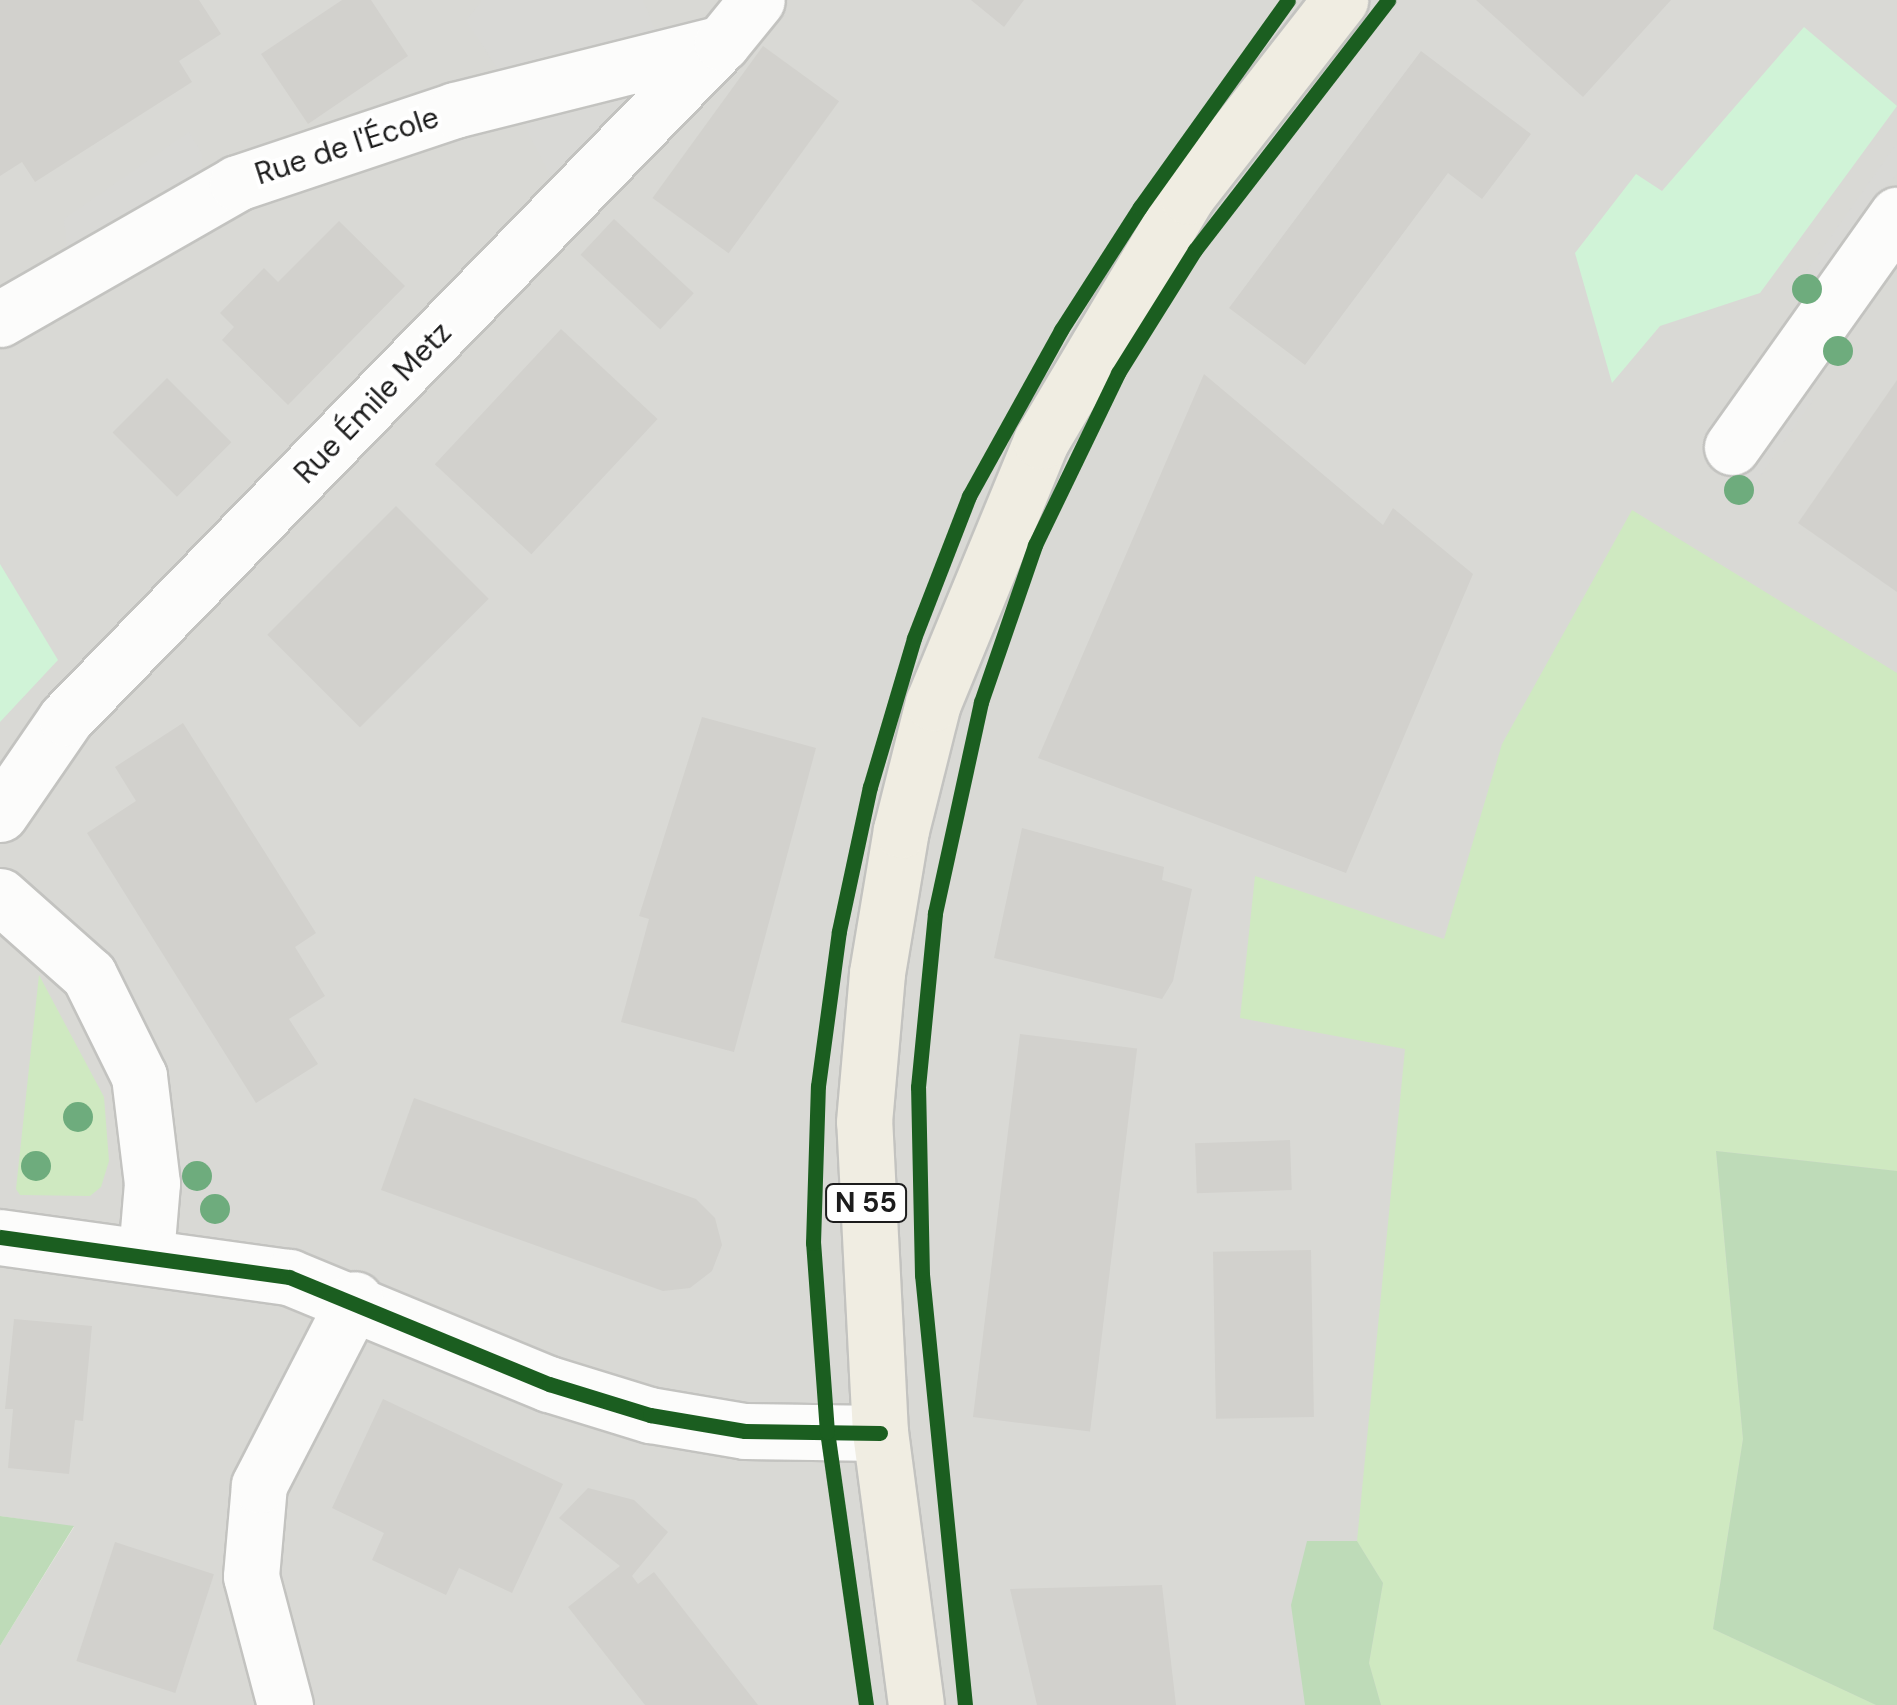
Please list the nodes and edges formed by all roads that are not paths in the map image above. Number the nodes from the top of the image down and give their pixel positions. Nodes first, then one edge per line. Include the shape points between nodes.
1 (757, 0) edge
2 (1340, 0) edge
3 (722, 44) junction
4 (1897, 215) edge
5 (0, 319) edge
6 (1732, 446) dead end
7 (0, 814) edge
8 (0, 896) edge
9 (0, 1238) edge
10 (146, 1254) junction
11 (355, 1299) junction
12 (880, 1433) junction
13 (285, 1705) edge
14 (916, 1705) edge

1 - 3 street, Rue Émile Metz
2 - 12 main road, N 55 via 1187,196 1041,441 933,703 901,830 877,973 864,1122
3 - 5 street, Rue de l'École via 456,110 237,183
3 - 7 street, Rue Émile Metz via 66,718
4 - 6 street
8 - 10 street via 89,975 138,1076 152,1184
9 - 10 street
10 - 11 street via 289,1277
11 - 12 street via 464,1352 650,1415 745,1431
11 - 13 street via 259,1485 252,1576
12 - 14 main road, N 55

